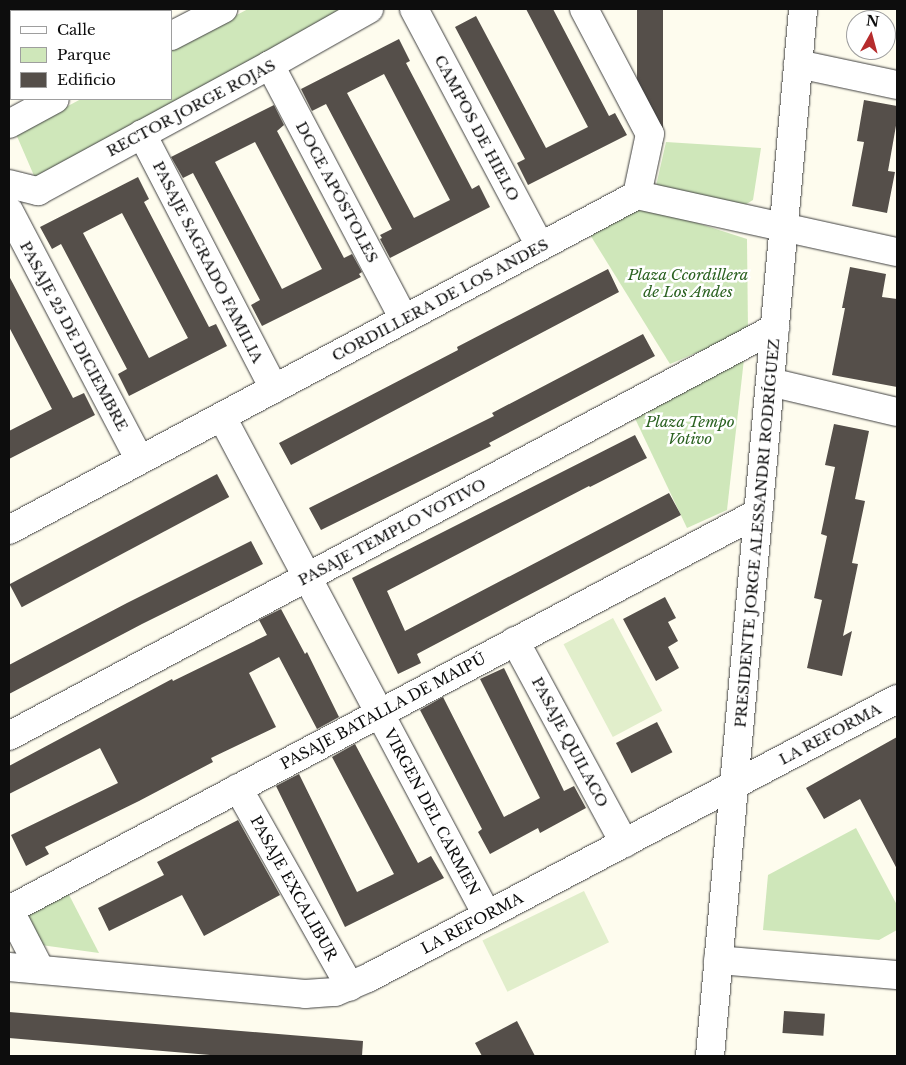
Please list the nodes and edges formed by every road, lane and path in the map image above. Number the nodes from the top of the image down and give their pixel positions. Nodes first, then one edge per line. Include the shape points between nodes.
1 (223, 9) edge
2 (369, 9) edge
3 (414, 9) edge
4 (584, 9) edge
5 (803, 9) edge
6 (172, 35) edge
7 (798, 64) junction
8 (270, 65) junction
9 (897, 85) edge
10 (54, 100) edge
11 (9, 124) edge
12 (142, 134) junction
13 (9, 184) edge
14 (637, 195) junction
15 (9, 211) edge
16 (782, 227) junction
17 (540, 246) junction
18 (897, 252) edge
19 (404, 319) junction
20 (775, 328) junction
21 (770, 382) junction
22 (274, 389) junction
23 (897, 412) edge
24 (222, 416) junction
25 (140, 460) junction
26 (758, 513) junction
27 (9, 530) edge
28 (307, 577) junction
29 (516, 641) junction
30 (897, 699) edge
31 (380, 713) junction
32 (9, 736) edge
33 (734, 785) junction
34 (238, 788) junction
35 (624, 843) junction
36 (9, 909) edge
37 (487, 915) junction
38 (718, 960) junction
39 (9, 967) edge
40 (40, 969) junction
41 (894, 972) edge
42 (350, 987) junction
43 (710, 1056) edge

1 - 6 street
2 - 8 street, RECTOR JORGE ROJAS
3 - 17 street, CAMPOS DE HIELO
4 - 14 street via 650,134
5 - 7 street, PRESIDENTE JORGE ALESSANDRI RODRÍGUEZ
7 - 9 street
7 - 16 street, PRESIDENTE JORGE ALESSANDRI RODRÍGUEZ
8 - 12 street, RECTOR JORGE ROJAS
8 - 19 street, DOCE APÓSTOLES
10 - 11 street
12 - 13 street, RECTOR JORGE ROJAS via 38,192
12 - 22 street, PASAJE SAGRADO FAMILIA
14 - 16 street
14 - 17 street, CORDILLERA DE LOS ANDES
15 - 25 street, PASAJE 25 DE DICIEMBRE
16 - 18 street
16 - 20 street, PRESIDENTE JORGE ALESSANDRI RODRÍGUEZ
17 - 19 street, CORDILLERA DE LOS ANDES
19 - 22 street, CORDILLERA DE LOS ANDES
20 - 21 street, PRESIDENTE JORGE ALESSANDRI RODRÍGUEZ
20 - 28 street, PASAJE TEMPLO VOTIVO
21 - 23 street
21 - 26 street, PRESIDENTE JORGE ALESSANDRI RODRÍGUEZ
22 - 24 street, CORDILLERA DE LOS ANDES
24 - 25 street, CORDILLERA DE LOS ANDES
24 - 28 street, VIRGEN DEL CARMEN
25 - 27 street, CORDILLERA DE LOS ANDES
26 - 29 street, PASAJE BATALLA DE MAIPÚ
26 - 33 street, PRESIDENTE JORGE ALESSANDRI RODRÍGUEZ
28 - 31 street, VIRGEN DEL CARMEN
28 - 32 street, PASAJE TEMPLO VOTIVO
29 - 31 street, PASAJE BATALLA DE MAIPÚ
29 - 35 street, PASAJE QUILACO
30 - 33 street, LA REFORMA
31 - 34 street, PASAJE BATALLA DE MAIPÚ
31 - 37 street, VIRGEN DEL CARMEN
33 - 35 street, LA REFORMA
33 - 38 street, PRESIDENTE JORGE ALESSANDRI RODRÍGUEZ
34 - 36 street, PASAJE BATALLA DE MAIPÚ
34 - 42 street, PASAJE EXCALIBUR
35 - 37 street, LA REFORMA
36 - 40 street
37 - 42 street, LA REFORMA
38 - 41 street
38 - 43 street, PRESIDENTE JORGE ALESSANDRI RODRÍGUEZ
39 - 40 street, LA REFORMA
40 - 42 street, LA REFORMA via 305,994 335,992

